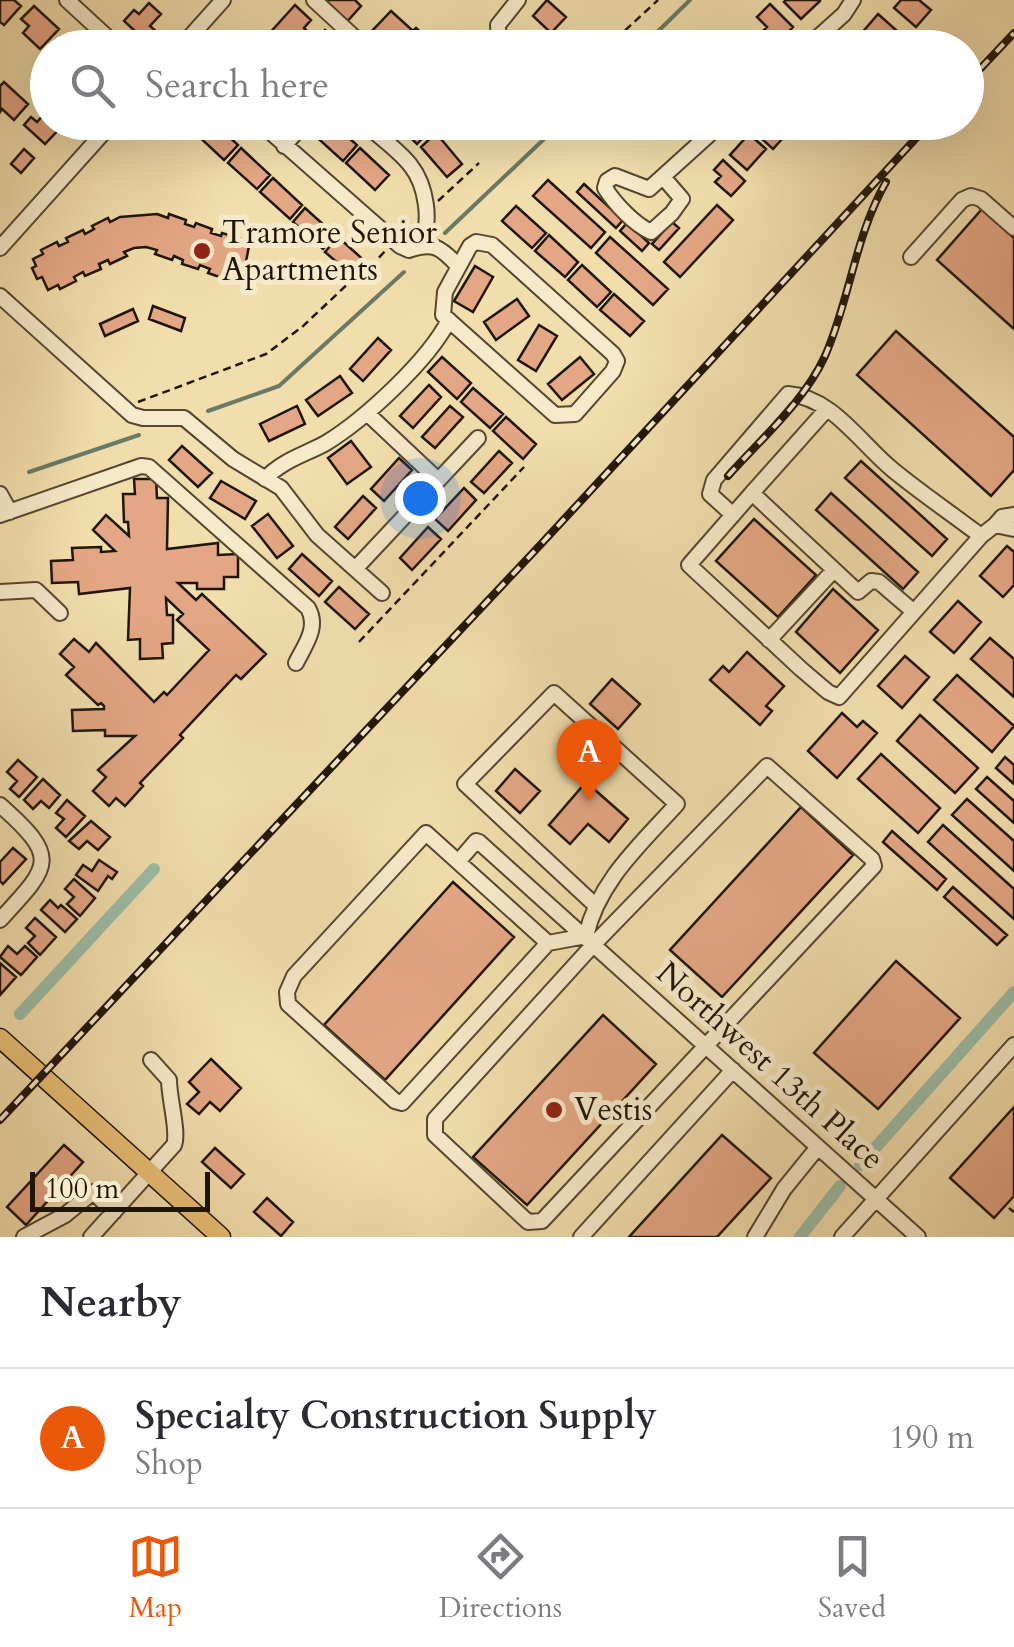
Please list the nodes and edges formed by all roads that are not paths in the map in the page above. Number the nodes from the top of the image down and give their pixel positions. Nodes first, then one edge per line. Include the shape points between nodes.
1 (68, 0) edge
2 (224, 0) edge
3 (314, 0) edge
4 (518, 0) edge
5 (853, 0) edge
6 (100, 30) edge
7 (196, 30) edge
8 (346, 30) edge
9 (496, 30) edge
10 (826, 30) edge
11 (97, 140) edge
12 (278, 140) edge
13 (289, 140) edge
14 (382, 140) edge
15 (703, 140) edge
16 (284, 146) junction
17 (663, 177) junction
18 (1014, 228) edge
19 (421, 243) junction
20 (0, 248) edge
21 (911, 257) dead end
22 (458, 266) junction
23 (0, 296) edge
24 (449, 320) junction
25 (827, 408) junction
26 (368, 414) junction
27 (478, 438) dead end
28 (265, 478) junction
29 (438, 480) junction
30 (752, 493) junction
31 (0, 494) edge
32 (5, 514) edge
33 (732, 515) junction
34 (1014, 515) edge
35 (994, 525) junction
36 (1014, 530) edge
37 (981, 536) junction
38 (355, 569) junction
39 (834, 570) junction
40 (0, 592) edge
41 (382, 593) dead end
42 (914, 612) junction
43 (60, 613) dead end
44 (769, 640) junction
45 (296, 662) dead end
46 (0, 805) edge
47 (458, 862) junction
48 (595, 905) junction
49 (0, 920) edge
50 (590, 940) junction
51 (548, 943) junction
52 (0, 1038) edge
53 (1014, 1045) edge
54 (707, 1046) junction
55 (150, 1060) dead end
56 (733, 1070) junction
57 (818, 1147) junction
58 (150, 1173) junction
59 (876, 1199) junction
60 (114, 1212) junction
61 (24, 1237) edge
62 (91, 1237) edge
63 (222, 1237) edge
64 (581, 1237) edge
65 (756, 1237) edge
66 (842, 1237) edge
67 (918, 1237) edge

1 - 6 street
2 - 7 street
3 - 8 street
4 - 9 street
5 - 10 street
11 - 20 street
12 - 16 street
13 - 16 street
14 - 19 street via 412,166 424,197
15 - 17 street
16 - 19 street via 396,243 408,250
17 - 17 street via 648,190 615,176 605,188 650,232 682,199
18 - 21 street via 970,196
19 - 22 street
22 - 24 street via 443,300 442,315
22 - 24 street via 470,246 492,245 617,361 583,408 560,417
23 - 28 street via 122,408 142,418 184,418
24 - 26 street
25 - 30 street
25 - 33 street via 788,394 714,480 710,494
25 - 37 street via 894,472
26 - 28 street via 278,464
26 - 29 street
27 - 29 street
28 - 38 street
29 - 38 street
30 - 33 street
30 - 39 street
31 - 32 street
32 - 45 street via 149,467 308,608 313,629
33 - 44 street via 689,565
34 - 35 street
35 - 36 street
35 - 37 street
37 - 42 street
38 - 41 street
39 - 42 street via 858,592 878,582
39 - 44 street
40 - 43 street via 36,590
42 - 44 street via 839,696
46 - 49 street via 40,844 43,858 33,884
47 - 50 street, Northwest 13th Place via 480,842
47 - 51 street
47 - 51 street via 426,833 294,976 288,1004 402,1103
48 - 48 street via 677,804 554,693 465,784
48 - 50 street
50 - 51 street
50 - 54 street, Northwest 13th Place
50 - 54 street via 434,1125 435,1135 523,1219 542,1222
50 - 54 street via 767,766 872,859 872,870
52 - 58 main road
53 - 59 street
54 - 56 street, Northwest 13th Place
55 - 58 street via 169,1080 178,1136
56 - 57 street, Northwest 13th Place
56 - 64 street
57 - 59 street, Northwest 13th Place
57 - 65 street
58 - 60 street
58 - 63 main road
59 - 66 street
59 - 67 street, Northwest 13th Place
60 - 61 street via 93,1192
60 - 62 street

